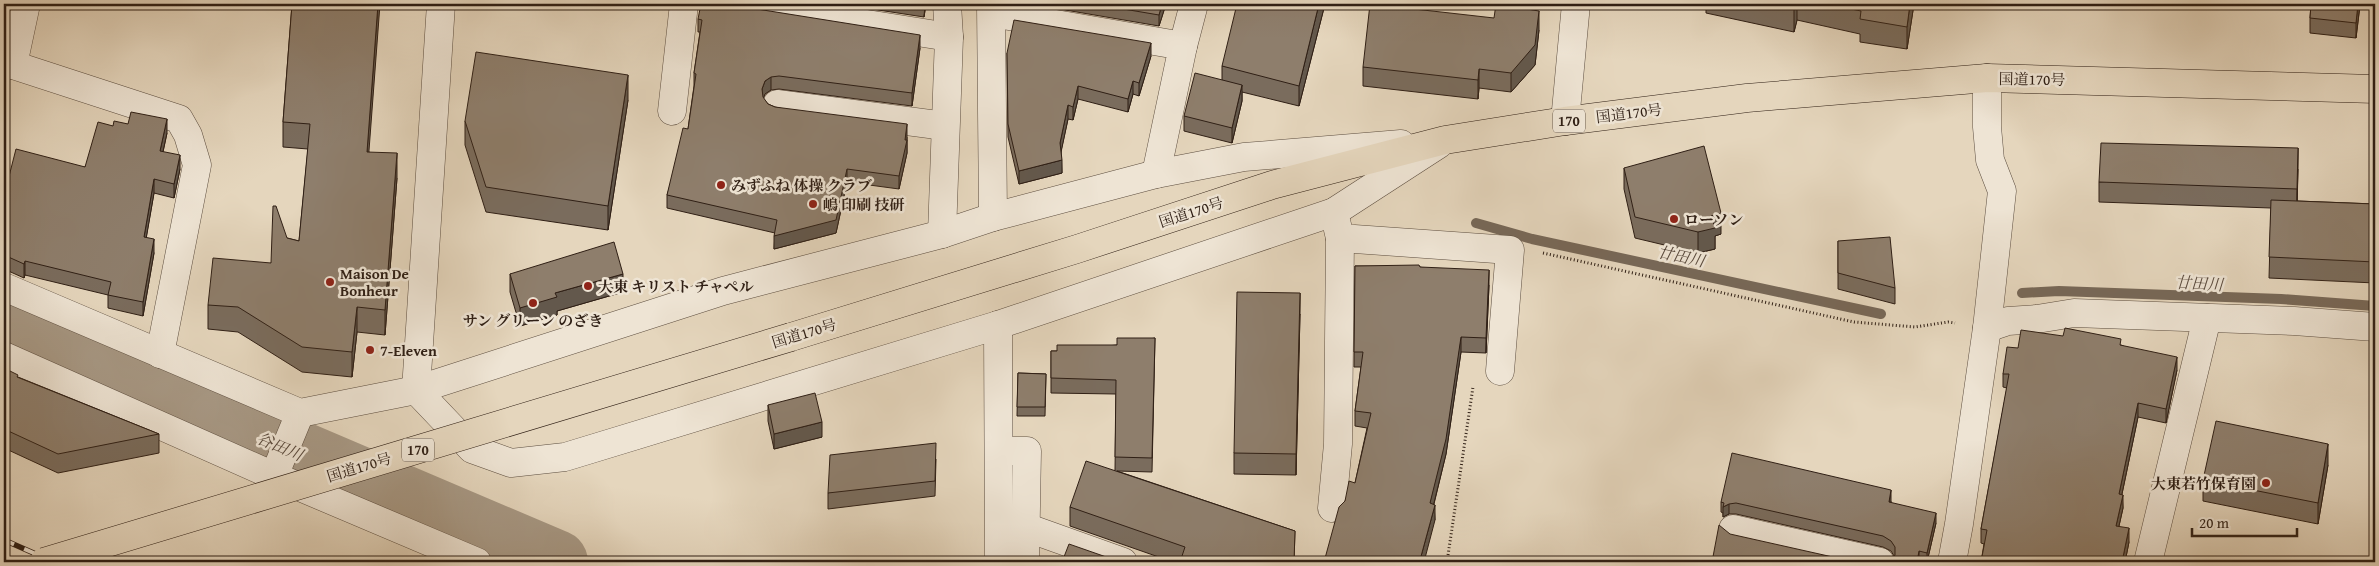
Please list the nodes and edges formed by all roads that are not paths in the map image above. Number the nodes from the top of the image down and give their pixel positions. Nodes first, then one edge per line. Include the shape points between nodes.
1 (26, 4) edge
2 (440, 4) edge
3 (684, 4) edge
4 (740, 4) edge
5 (947, 4) edge
6 (1194, 4) edge
7 (1576, 4) edge
8 (991, 8) edge
9 (949, 37) junction
10 (1183, 46) junction
11 (8, 64) edge
12 (1987, 78) junction
13 (2375, 90) edge
14 (777, 104) dead end
15 (672, 111) dead end
16 (1565, 121) junction
17 (945, 126) junction
18 (1445, 140) junction
19 (1156, 174) junction
20 (993, 217) junction
21 (1337, 225) junction
22 (942, 234) junction
23 (4, 286) edge
24 (2207, 318) junction
25 (998, 325) junction
26 (2375, 326) edge
27 (1986, 328) junction
28 (160, 354) junction
29 (4, 356) edge
30 (1500, 371) road end
31 (416, 390) junction
32 (300, 413) junction
33 (1000, 451) junction
34 (274, 476) junction
35 (1332, 508) dead end
36 (1025, 527) junction
37 (1733, 529) dead end
38 (44, 562) edge
39 (477, 562) edge
40 (999, 562) edge
41 (1025, 562) edge
42 (1123, 562) edge
43 (1880, 562) edge
44 (1952, 562) edge
45 (2148, 562) edge

1 - 11 street
2 - 31 street
3 - 15 street
4 - 9 street
5 - 9 street
6 - 10 street
7 - 16 street
8 - 10 street
8 - 20 street
9 - 17 street
10 - 19 street
11 - 28 street via 179,119 188,135 197,165
12 - 13 highway, 国道170号 / 170
12 - 16 highway, 国道170号 / 170 via 1747,98
12 - 27 street via 1990,160 2002,191
14 - 17 street
16 - 18 highway, 国道170号 / 170
17 - 22 street
18 - 19 street via 1244,157
18 - 21 street
18 - 38 highway, 国道170号 / 170, bridge via 1272,185 1077,250
19 - 20 street
20 - 22 street
21 - 25 street
21 - 30 street via 1510,250
21 - 35 street via 1338,444
22 - 31 street via 723,292
23 - 28 street
24 - 26 street
24 - 27 street via 2074,313 2008,321
24 - 45 street
25 - 31 street via 565,457 511,463 472,449
25 - 33 street
27 - 44 street
28 - 32 street
29 - 34 street
31 - 32 street
32 - 34 street
33 - 36 street via 1027,451
33 - 40 street
34 - 39 street
36 - 41 street
36 - 42 street
37 - 43 street

